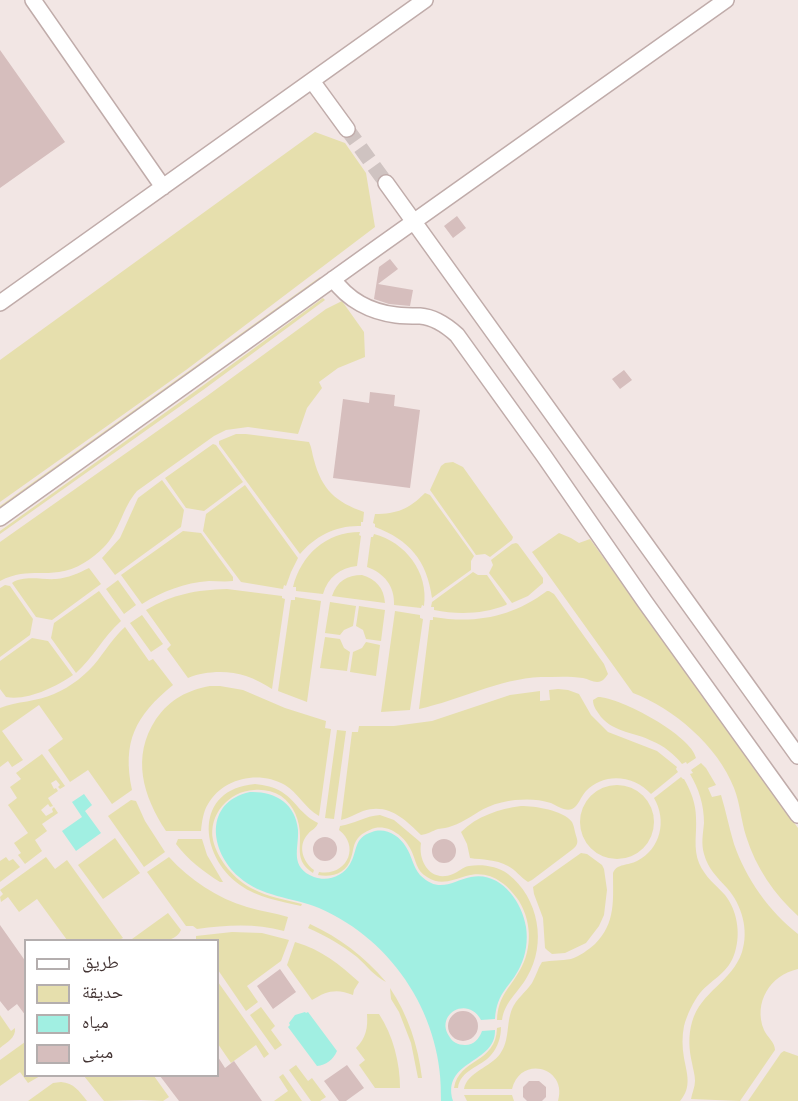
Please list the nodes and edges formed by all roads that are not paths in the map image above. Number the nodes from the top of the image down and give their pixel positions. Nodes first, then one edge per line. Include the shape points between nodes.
1 (33, 0) edge
2 (425, 0) edge
3 (726, 0) edge
4 (312, 81) junction
5 (347, 129) tunnel mouth
6 (386, 183) tunnel mouth
7 (163, 187) junction
8 (414, 222) junction
9 (333, 279) junction
10 (0, 303) edge
11 (0, 518) edge
12 (798, 756) edge
13 (798, 815) edge

1 - 7 street
2 - 4 street
3 - 8 street
4 - 5 street
4 - 7 street
6 - 8 street
7 - 10 street
8 - 9 street
8 - 12 street
9 - 11 street
9 - 13 street via 364,306 428,318 457,335

